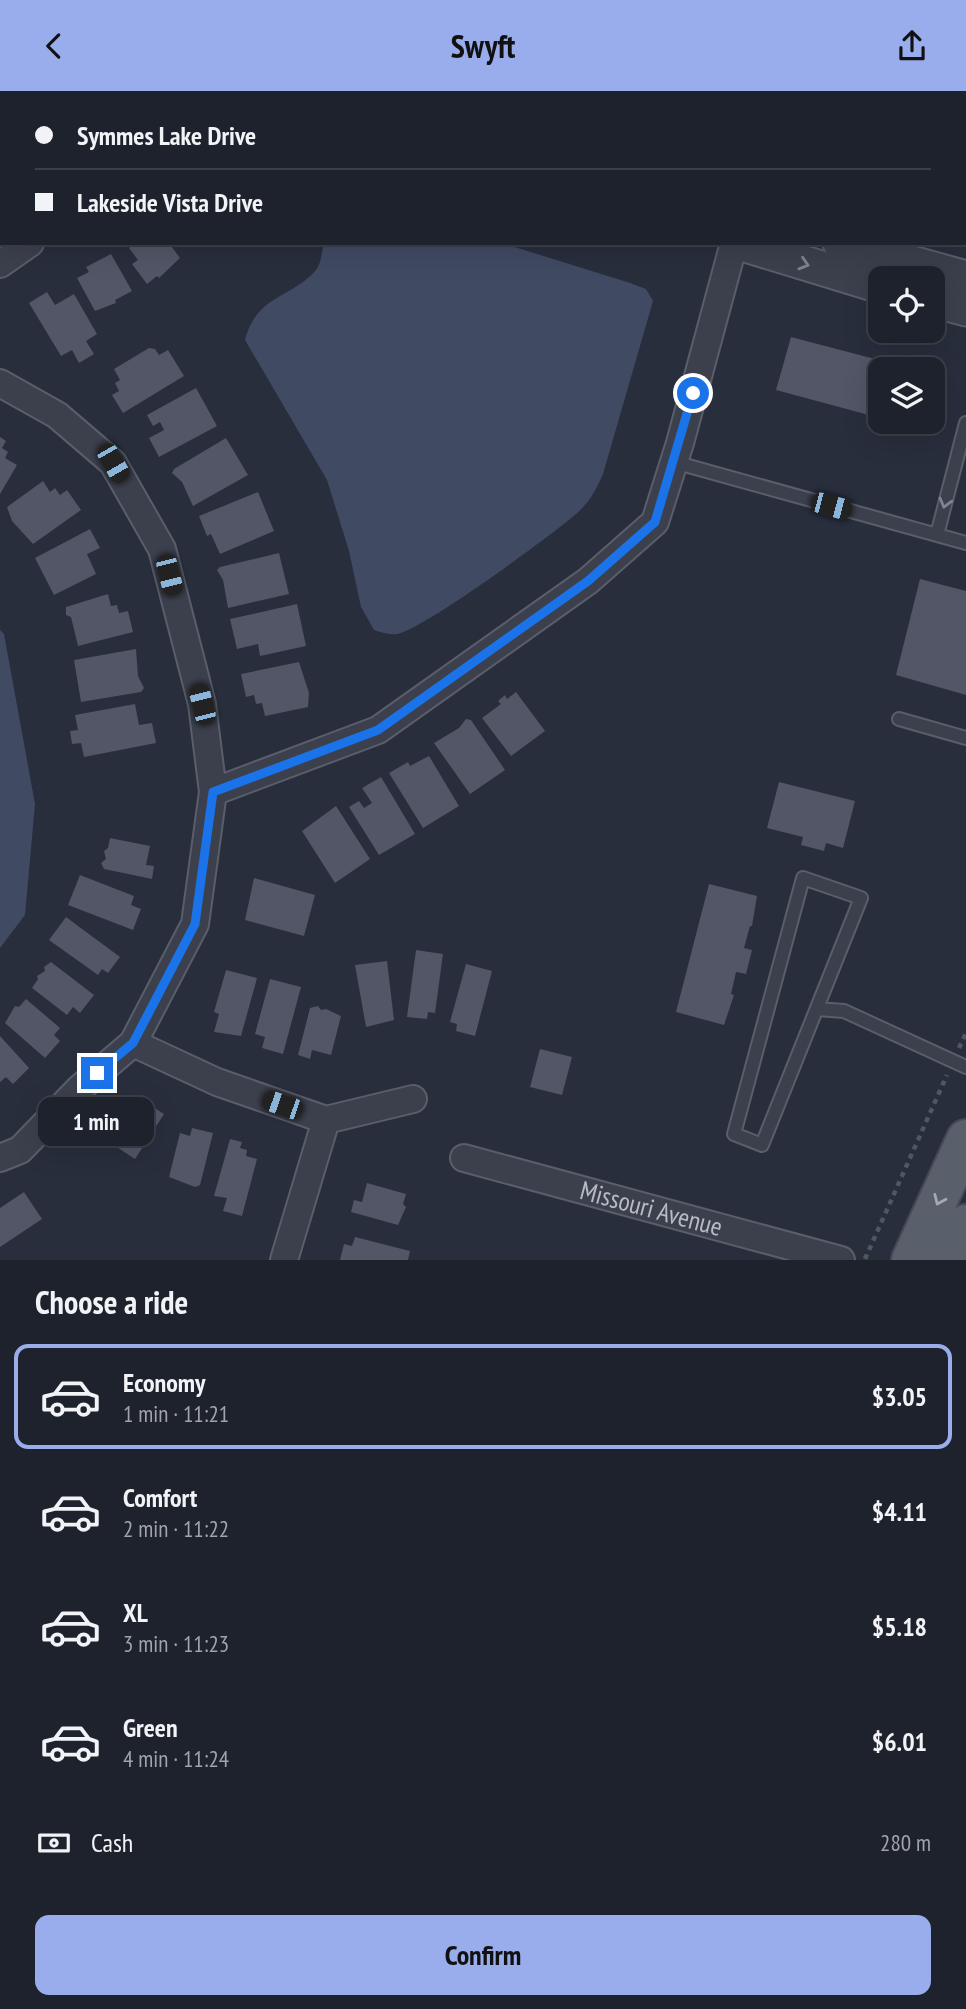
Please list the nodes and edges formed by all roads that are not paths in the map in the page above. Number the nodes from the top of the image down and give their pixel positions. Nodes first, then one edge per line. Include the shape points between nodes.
1 (27, 245) edge
2 (733, 245) edge
3 (746, 245) edge
4 (844, 245) edge
5 (0, 264) edge
6 (868, 282) edge
7 (958, 303) edge
8 (0, 383) edge
9 (966, 423) edge
10 (674, 462) junction
11 (937, 534) junction
12 (966, 543) edge
13 (899, 719) dead end
14 (966, 738) edge
15 (213, 792) junction
16 (817, 1009) junction
17 (133, 1043) junction
18 (966, 1067) edge
19 (413, 1099) dead end
20 (326, 1120) junction
21 (966, 1139) edge
22 (0, 1158) edge
23 (464, 1158) dead end
24 (966, 1224) edge
25 (284, 1260) edge
26 (841, 1260) edge
27 (911, 1260) edge
28 (950, 1260) edge

1 - 5 street
2 - 10 street
3 -> 6 street
4 - 7 street
8 - 15 street via 57,415 113,463 162,549 202,704
9 -> 11 lane
10 - 11 lane
10 - 15 street via 655,522 588,581 378,730
11 - 12 lane
13 - 14 lane
15 - 17 street via 195,924
16 - 16 lane via 762,1145 734,1134 803,878 862,898
16 - 18 lane via 844,1011
17 - 20 street via 217,1082
17 - 22 street via 79,1089 20,1150
19 - 20 street
20 - 25 street
21 -> 27 main road
23 - 26 street, Missouri Avenue
24 - 28 main road

